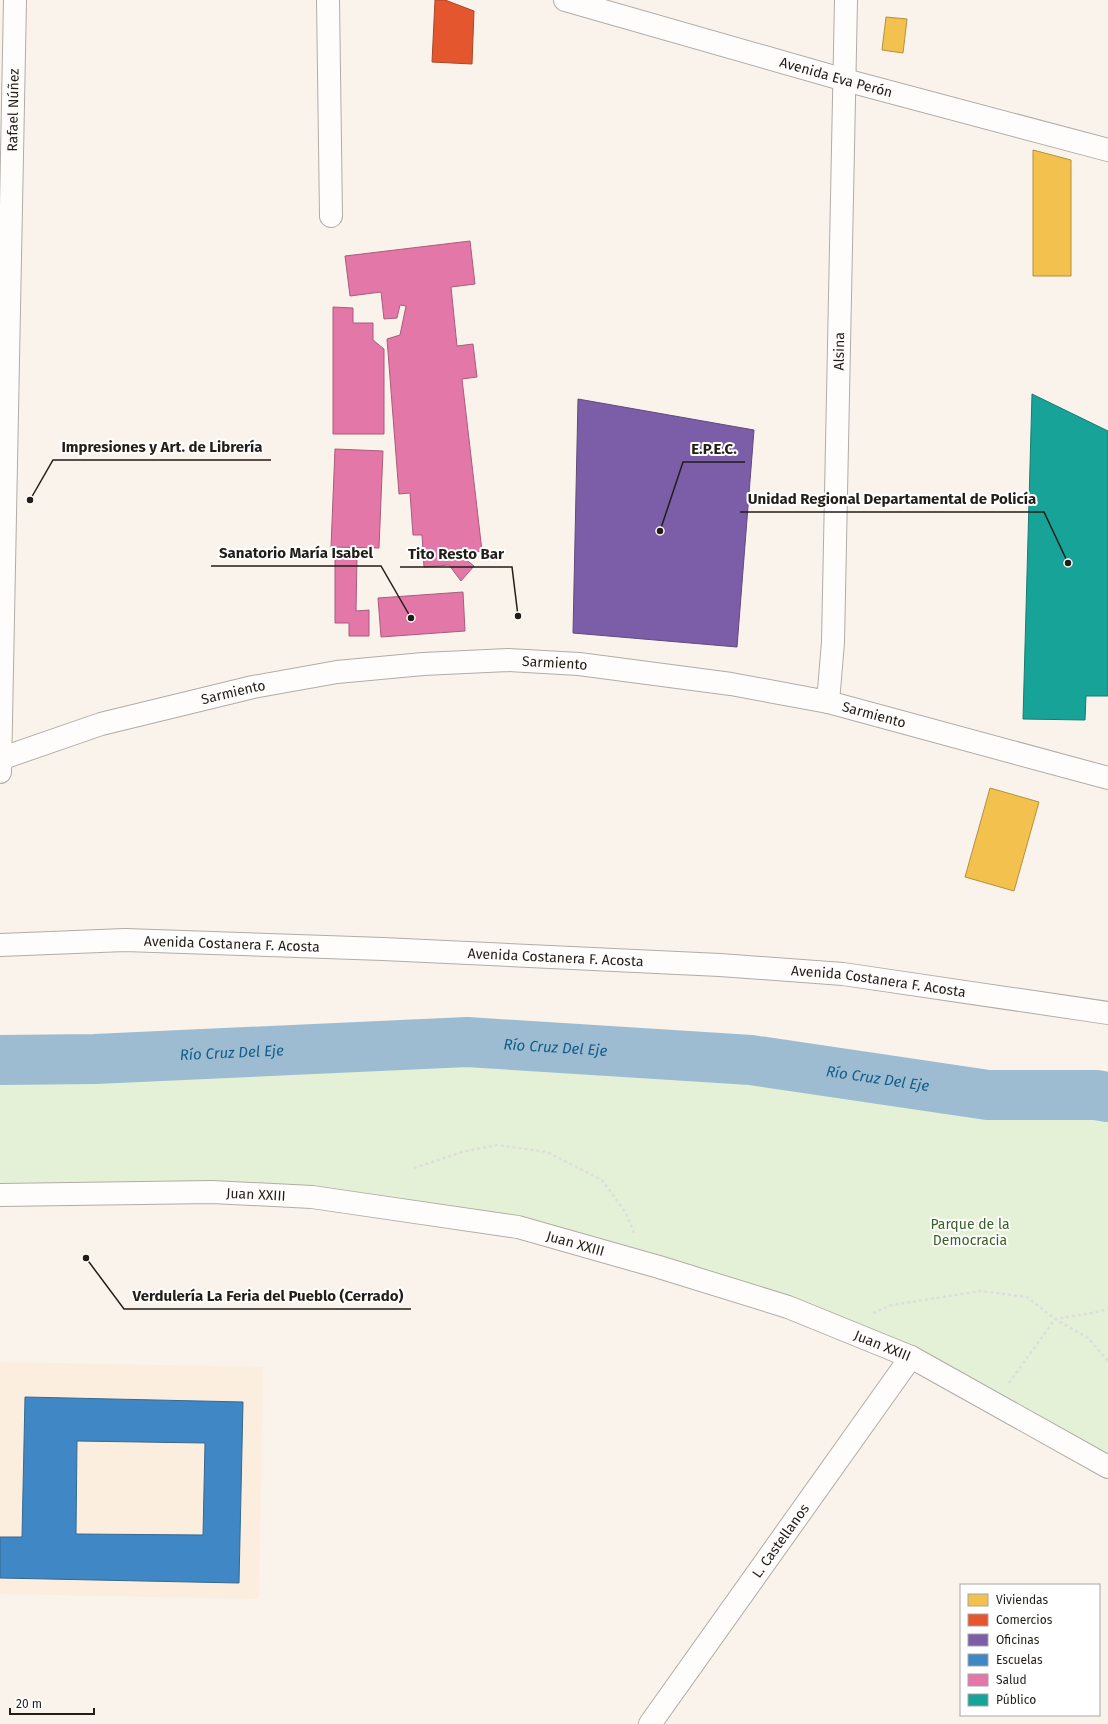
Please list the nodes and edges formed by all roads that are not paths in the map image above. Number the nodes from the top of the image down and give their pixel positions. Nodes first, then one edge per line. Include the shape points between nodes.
1 (15, 0) edge
2 (328, 0) edge
3 (565, 0) edge
4 (846, 0) edge
5 (845, 80) junction
6 (1108, 150) edge
7 (331, 216) dead end
8 (828, 702) junction
9 (0, 759) edge
10 (0, 772) edge
11 (1108, 778) edge
12 (0, 945) edge
13 (1108, 1013) edge
14 (0, 1195) edge
15 (911, 1356) junction
16 (1108, 1467) edge
17 (659, 1721) edge

1 - 9 street, Rafael Núñez
2 - 7 street
3 - 5 street, Avenida Eva Perón
4 - 5 street, Alsina
5 - 6 street, Avenida Eva Perón
5 - 8 street, Alsina via 834,642
8 - 9 street, Sarmiento via 730,684 579,664 508,660 423,664 337,672 253,687 100,724
8 - 11 street, Sarmiento
9 - 10 street, Rafael Núñez
12 - 13 street, Avenida Costanera F. Acosta via 125,940 720,965 844,974
14 - 15 street, Juan XXIII via 212,1192 312,1198 518,1227 788,1307
15 - 16 street, Juan XXIII
15 - 17 street, L. Castellanos

